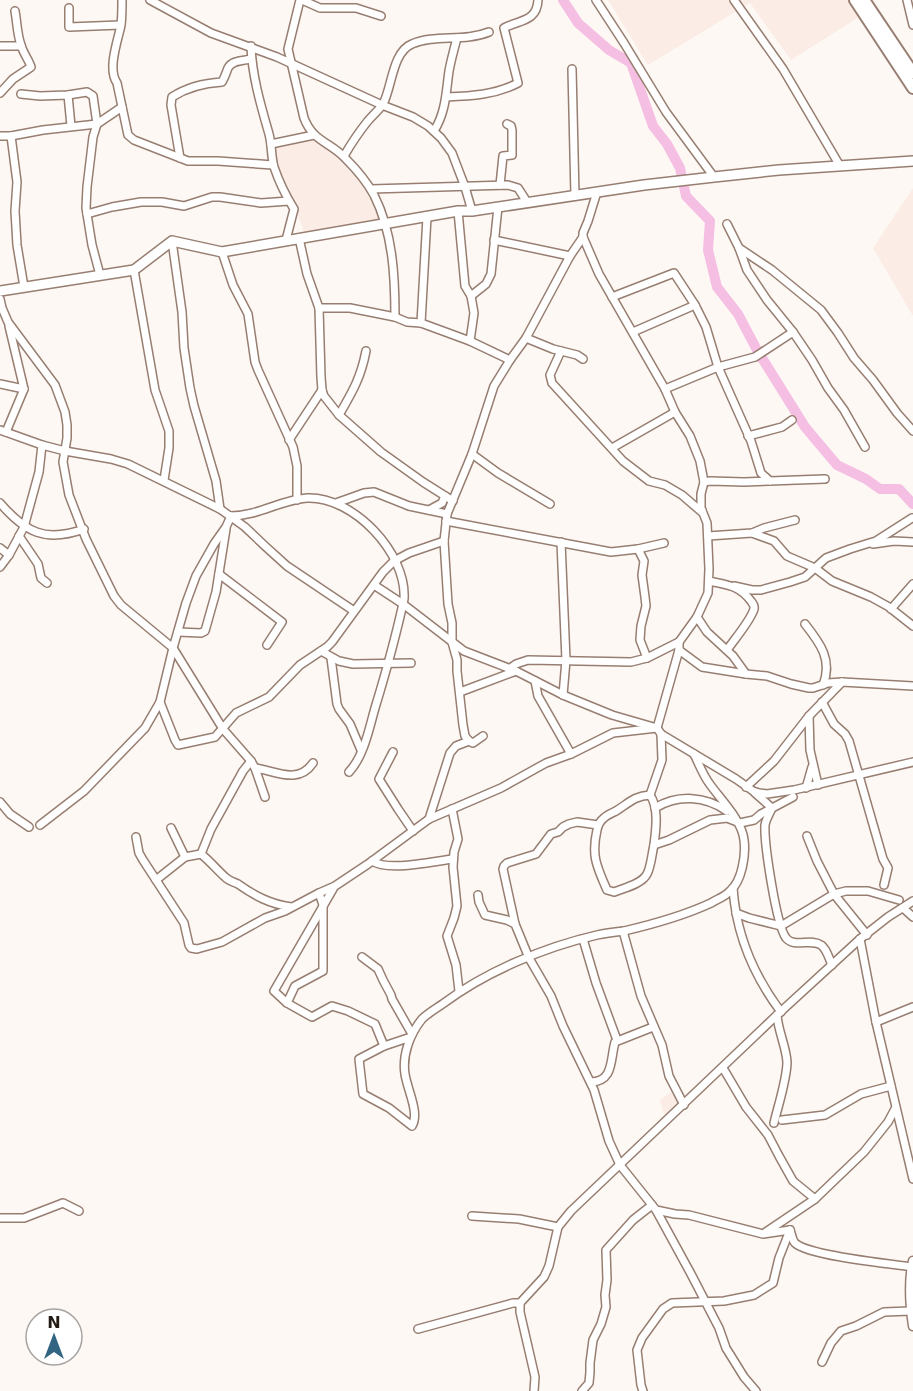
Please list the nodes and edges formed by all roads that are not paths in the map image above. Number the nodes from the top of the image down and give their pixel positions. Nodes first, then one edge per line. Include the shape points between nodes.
1 (122, 0) edge
2 (150, 0) edge
3 (301, 0) edge
4 (538, 0) edge
5 (596, 0) edge
6 (734, 0) edge
7 (855, 0) edge
8 (864, 0) edge
9 (907, 0) edge
10 (69, 8) dead end
11 (15, 11) dead end
12 (381, 16) dead end
13 (913, 25) edge
14 (120, 26) junction
15 (489, 32) dead end
16 (457, 38) junction
17 (0, 46) edge
18 (21, 46) junction
19 (251, 46) junction
20 (251, 59) junction
21 (292, 64) junction
22 (572, 69) dead end
23 (913, 74) edge
24 (913, 88) edge
25 (0, 93) edge
26 (21, 94) dead end
27 (68, 95) junction
28 (446, 97) junction
29 (382, 105) junction
30 (122, 107) junction
31 (98, 124) junction
32 (507, 124) dead end
33 (71, 126) junction
34 (434, 131) junction
35 (314, 135) junction
36 (0, 136) edge
37 (11, 136) junction
38 (271, 144) junction
39 (344, 156) junction
40 (180, 158) junction
41 (912, 162) edge
42 (273, 165) junction
43 (840, 166) junction
44 (714, 177) junction
45 (500, 185) junction
46 (465, 186) junction
47 (371, 189) junction
48 (597, 192) junction
49 (575, 196) junction
50 (289, 201) junction
51 (527, 202) junction
52 (498, 207) junction
53 (458, 211) junction
54 (472, 211) junction
55 (87, 214) junction
56 (427, 217) junction
57 (386, 224) junction
58 (727, 224) dead end
59 (583, 237) junction
60 (299, 238) junction
61 (286, 240) junction
62 (494, 240) junction
63 (172, 241) junction
64 (739, 248) junction
65 (222, 252) junction
66 (570, 256) junction
67 (134, 270) junction
68 (100, 275) junction
69 (24, 287) junction
70 (0, 291) edge
71 (471, 296) junction
72 (612, 297) junction
73 (0, 299) edge
74 (695, 305) junction
75 (319, 308) junction
76 (395, 317) junction
77 (9, 322) junction
78 (421, 323) junction
79 (633, 332) junction
80 (793, 332) junction
81 (526, 338) junction
82 (470, 341) junction
83 (366, 351) dead end
84 (561, 351) junction
85 (583, 359) dead end
86 (510, 360) junction
87 (718, 367) junction
88 (0, 384) edge
89 (24, 388) junction
90 (665, 389) junction
91 (322, 390) junction
92 (675, 412) junction
93 (339, 415) junction
94 (792, 420) dead end
95 (3, 431) edge
96 (913, 431) edge
97 (748, 436) junction
98 (289, 440) junction
99 (42, 445) junction
100 (865, 447) dead end
101 (612, 448) junction
102 (65, 451) junction
103 (472, 454) junction
104 (825, 479) dead end
105 (164, 480) junction
106 (770, 481) junction
107 (704, 482) junction
108 (445, 496) junction
109 (297, 500) junction
110 (453, 501) junction
111 (0, 503) edge
112 (336, 503) junction
113 (550, 504) dead end
114 (220, 509) junction
115 (429, 510) junction
116 (704, 513) junction
117 (254, 514) junction
118 (231, 516) junction
119 (447, 517) junction
120 (912, 518) edge
121 (795, 520) dead end
122 (24, 527) junction
123 (226, 527) junction
124 (245, 527) junction
125 (84, 529) junction
126 (752, 533) junction
127 (19, 536) junction
128 (708, 536) junction
129 (444, 541) junction
130 (561, 542) junction
131 (913, 542) edge
132 (664, 543) dead end
133 (0, 548) edge
134 (638, 549) junction
135 (850, 549) junction
136 (9, 555) junction
137 (394, 561) junction
138 (0, 567) edge
139 (815, 568) junction
140 (219, 574) junction
141 (709, 581) junction
142 (47, 583) dead end
143 (913, 584) edge
144 (374, 585) junction
145 (734, 586) junction
146 (403, 604) junction
147 (891, 609) junction
148 (354, 611) junction
149 (697, 617) junction
150 (805, 624) dead end
151 (913, 626) edge
152 (178, 632) junction
153 (452, 642) junction
154 (267, 645) dead end
155 (679, 646) junction
156 (173, 648) junction
157 (727, 650) junction
158 (321, 651) junction
159 (331, 658) junction
160 (647, 658) junction
161 (566, 660) junction
162 (389, 663) junction
163 (411, 663) dead end
164 (513, 670) junction
165 (746, 674) junction
166 (535, 681) junction
167 (842, 682) junction
168 (823, 685) junction
169 (913, 686) edge
170 (460, 692) junction
171 (563, 695) junction
172 (160, 702) junction
173 (822, 702) junction
174 (809, 716) junction
175 (223, 729) junction
176 (659, 731) junction
177 (483, 736) dead end
178 (469, 741) junction
179 (361, 750) junction
180 (393, 752) dead end
181 (571, 754) junction
182 (694, 754) junction
183 (251, 761) junction
184 (913, 762) edge
185 (313, 763) dead end
186 (813, 764) junction
187 (255, 768) junction
188 (349, 772) dead end
189 (858, 775) junction
190 (818, 784) junction
191 (746, 787) junction
192 (806, 788) junction
193 (753, 791) junction
194 (650, 795) junction
195 (266, 797) dead end
196 (793, 797) dead end
197 (0, 802) edge
198 (656, 808) junction
199 (772, 808) junction
200 (452, 809) junction
201 (731, 814) junction
202 (429, 819) junction
203 (740, 823) junction
204 (40, 825) dead end
205 (598, 825) junction
206 (29, 827) dead end
207 (171, 828) dead end
208 (413, 831) junction
209 (807, 836) dead end
210 (136, 837) dead end
211 (654, 845) junction
212 (201, 854) junction
213 (185, 857) junction
214 (453, 859) junction
215 (372, 861) junction
216 (156, 880) junction
217 (884, 885) dead end
218 (335, 886) junction
219 (734, 888) junction
220 (318, 893) junction
221 (834, 894) junction
222 (478, 895) dead end
223 (899, 900) dead end
224 (913, 901) edge
225 (322, 905) junction
226 (291, 907) junction
227 (903, 908) junction
228 (735, 914) junction
229 (913, 917) edge
230 (515, 924) junction
231 (781, 926) junction
232 (623, 931) junction
233 (863, 937) junction
234 (583, 939) junction
235 (362, 957) dead end
236 (529, 958) junction
237 (832, 966) junction
238 (459, 991) junction
239 (286, 1003) junction
240 (913, 1007) edge
241 (779, 1014) junction
242 (876, 1022) junction
243 (653, 1027) junction
244 (411, 1035) junction
245 (617, 1040) junction
246 (384, 1046) junction
247 (723, 1068) junction
248 (591, 1082) junction
249 (891, 1086) junction
250 (684, 1105) junction
251 (895, 1109) junction
252 (620, 1165) junction
253 (913, 1179) edge
254 (815, 1199) junction
255 (654, 1208) junction
256 (79, 1211) dead end
257 (472, 1216) dead end
258 (0, 1218) edge
259 (558, 1227) junction
260 (790, 1230) junction
261 (763, 1234) junction
262 (913, 1265) edge
263 (705, 1301) junction
264 (520, 1303) junction
265 (911, 1311) junction
266 (913, 1326) edge
267 (418, 1329) dead end
268 (822, 1362) dead end
269 (534, 1391) edge
270 (582, 1391) edge
271 (643, 1391) edge
272 (756, 1391) edge

1 - 14 street
2 - 19 street via 212,33
3 - 12 street via 320,8 356,8
3 - 21 street via 288,45
4 - 28 street via 530,17 504,28 518,83 477,96
5 - 44 street via 666,112
6 - 43 street via 783,69
7 - 24 main road
8 - 23 main road
9 - 13 street
10 - 14 street via 69,27
11 - 18 street
14 - 30 street via 112,75
15 - 16 street
16 - 28 street
16 - 29 street via 420,41 405,48
17 - 18 street
18 - 25 street via 31,67
19 - 20 street
19 - 21 street
20 - 38 street
20 - 40 street via 230,64 222,82 172,97
21 - 29 street
21 - 35 street via 304,118
22 - 49 street
26 - 27 street
27 - 31 street via 91,93
27 - 33 street
28 - 34 street
29 - 34 street via 413,117
29 - 39 street
30 - 31 street
30 - 40 street via 134,140
31 - 33 street
31 - 55 street via 89,167
32 - 45 street via 512,130 512,154 503,156
33 - 37 street
34 - 46 street via 452,153
35 - 38 street
35 - 39 street
36 - 37 street
37 - 69 street via 17,245
38 - 42 street
39 - 47 street
40 - 42 street
41 - 43 main road
42 - 50 street
43 - 44 main road
44 - 48 main road
45 - 46 street
45 - 51 street via 518,188
46 - 47 street
46 - 54 street
47 - 57 street
48 - 49 main road
48 - 59 street
49 - 51 main road
50 - 55 street via 261,203 220,197 184,206 141,202
50 - 61 street via 294,209
51 - 52 main road
52 - 54 main road
52 - 62 street
53 - 54 main road
53 - 56 main road
53 - 71 street via 465,286
55 - 68 street
56 - 57 main road
56 - 78 street
57 - 60 main road
57 - 76 street
58 - 64 street
59 - 66 street
59 - 72 street
60 - 61 main road
60 - 75 street
61 - 65 main road
62 - 66 street
62 - 71 street via 489,279
63 - 65 main road
63 - 67 main road
63 - 114 street via 190,388
64 - 80 street via 747,270
64 - 96 street via 821,310
65 - 98 street via 248,314 255,362
66 - 81 street
67 - 68 main road
67 - 105 street via 155,390 169,431
68 - 69 main road
69 - 70 main road
71 - 82 street via 474,313
72 - 74 street via 674,273
72 - 79 street
73 - 77 street
74 - 79 street
74 - 87 street
75 - 76 street via 350,308
75 - 91 street
76 - 78 street
77 - 89 street
77 - 102 street via 55,386 65,412
78 - 82 street
79 - 90 street
80 - 87 street via 755,357
80 - 100 street
81 - 84 street
81 - 86 street
82 - 86 street
83 - 93 street via 361,374
84 - 85 street
84 - 101 street via 550,379
86 - 103 street via 492,391
87 - 90 street
87 - 97 street
88 - 89 street
89 - 95 street
90 - 92 street
91 - 93 street
91 - 98 street
92 - 101 street
92 - 107 street via 690,436
93 - 108 street via 381,452
94 - 97 street via 782,427
95 - 99 street
97 - 106 street via 761,473
98 - 109 street via 296,456
99 - 102 street
99 - 122 street
101 - 116 street via 641,476 665,485
102 - 105 street via 111,459
102 - 125 street via 69,495
103 - 110 street
103 - 113 street
104 - 106 street
105 - 114 street
106 - 107 street
107 - 116 street
108 - 110 street
108 - 115 street
109 - 112 street via 314,498
109 - 117 street
110 - 119 street
111 - 122 street
112 - 115 street via 369,491
112 - 137 street via 365,522 390,549
114 - 118 street
115 - 119 street
116 - 128 street
117 - 118 street
117 - 124 street
118 - 123 street
118 - 124 street
119 - 129 street
119 - 130 street
120 - 135 street via 876,541
121 - 126 street
122 - 125 street via 57,536
122 - 127 street
123 - 140 street
123 - 152 street via 196,576
124 - 148 street via 287,566
125 - 156 street via 117,601
126 - 128 street
126 - 139 street via 774,541 787,556
127 - 136 street
127 - 142 street
128 - 141 street
129 - 137 street
129 - 153 street
130 - 134 street via 611,552
130 - 161 street
131 - 135 street
132 - 134 street
133 - 136 street
134 - 160 street via 644,561 646,606 640,640
135 - 139 street via 826,558
136 - 138 street
137 - 144 street
137 - 146 street via 404,589
139 - 145 street via 805,577 769,589
139 - 147 street via 832,581
140 - 152 street via 205,631
140 - 154 street via 282,622
141 - 145 street
141 - 149 street
143 - 147 street
144 - 146 street
144 - 148 street
145 - 157 street via 746,594 754,609
146 - 153 street
146 - 162 street
147 - 151 street
148 - 158 street
149 - 155 street
149 - 157 street
150 - 168 street via 823,652 827,671
152 - 156 street
153 - 164 street via 464,651
153 - 170 street
155 - 160 street
155 - 165 street via 702,667
155 - 176 street
156 - 172 street
156 - 175 street
157 - 165 street
158 - 159 street
158 - 175 street via 300,665 269,697 236,713
159 - 162 street via 359,665
159 - 179 street via 337,704
160 - 161 street via 625,663
161 - 164 street via 528,660 516,664
161 - 171 street
162 - 163 street
162 - 179 street
164 - 166 street
164 - 170 street
165 - 168 street via 809,688
166 - 171 street
166 - 181 street via 538,696
167 - 168 street
167 - 169 street
167 - 173 street
170 - 178 street via 465,736
171 - 176 street
172 - 175 street via 178,745 215,737
172 - 204 street via 141,734 84,791
173 - 174 street
173 - 189 street via 836,727 846,734
174 - 186 street
174 - 191 street via 774,761
175 - 183 street
176 - 181 street via 613,733
176 - 182 street
176 - 194 street via 662,760
177 - 178 street
178 - 202 street via 450,753
179 - 188 street
180 - 208 street via 379,779
181 - 200 street
182 - 191 street
182 - 201 street via 707,781
183 - 187 street
183 - 212 street via 211,829
184 - 189 street
185 - 187 street via 296,775
186 - 190 street
186 - 192 street
187 - 195 street
189 - 190 street
189 - 217 street via 888,868
190 - 192 street
191 - 193 street
192 - 193 street via 767,794
193 - 199 street
194 - 198 street
194 - 205 street via 630,800
196 - 199 street
197 - 206 street
198 - 201 street via 673,800 692,798 711,802
198 - 211 street
199 - 203 street via 754,820
199 - 231 street via 765,823 770,875
200 - 202 street
200 - 214 street via 458,839
201 - 203 street
202 - 208 street
203 - 211 street via 727,818 710,820
203 - 219 street via 744,860
205 - 211 street via 594,855 609,892 647,875
205 - 230 street via 569,824 551,834 536,854 504,866
207 - 213 street
208 - 215 street
209 - 221 street
210 - 216 street via 141,856
212 - 213 street
212 - 226 street via 226,878 258,898
213 - 216 street
214 - 215 street via 391,866
214 - 238 street via 457,906 447,936
215 - 218 street
216 - 226 street via 183,920 188,942 194,949 222,942
218 - 220 street
218 - 225 street
219 - 228 street
219 - 232 street via 677,916
220 - 225 street
220 - 226 street
221 - 223 street via 868,891
221 - 231 street
221 - 233 street
222 - 230 street via 485,915
224 - 227 street
225 - 239 street via 274,990
225 - 239 street via 323,971 295,986
227 - 229 street
227 - 233 street
228 - 231 street
228 - 241 street via 754,969
230 - 236 street
231 - 237 street via 792,942 821,945
232 - 234 street
232 - 243 street
233 - 237 street
233 - 242 street
234 - 236 street
234 - 245 street
235 - 244 street via 378,969
236 - 238 street
236 - 248 street
237 - 241 street
238 - 244 street via 423,1018
239 - 246 street via 312,1017 332,1006 348,1011 375,1024
240 - 242 street
241 - 247 street
241 - 249 street via 787,1062 778,1122 825,1115 861,1094
242 - 249 street
243 - 245 street
243 - 250 street via 669,1076
244 - 246 street
244 - 246 street via 404,1066 415,1114 412,1126 363,1094 359,1059
245 - 248 street via 607,1077
247 - 250 street
247 - 254 street via 793,1181
248 - 252 street
249 - 251 street
250 - 252 street
251 - 253 street
251 - 254 street via 864,1152
252 - 255 street
252 - 259 street
254 - 261 street
255 - 261 street
255 - 263 street
255 - 270 street via 633,1220 606,1250 606,1306 593,1340 589,1383
256 - 258 street via 63,1203 24,1218
257 - 259 street
259 - 264 street via 544,1277
260 - 261 street
260 - 262 street via 794,1242 805,1250
260 - 263 street via 773,1283 754,1295
262 - 265 street
263 - 271 street via 668,1305 642,1338 637,1350
263 - 272 street via 726,1348
264 - 267 street
264 - 269 street via 535,1377
265 - 266 street
265 - 268 street via 884,1312 841,1331

